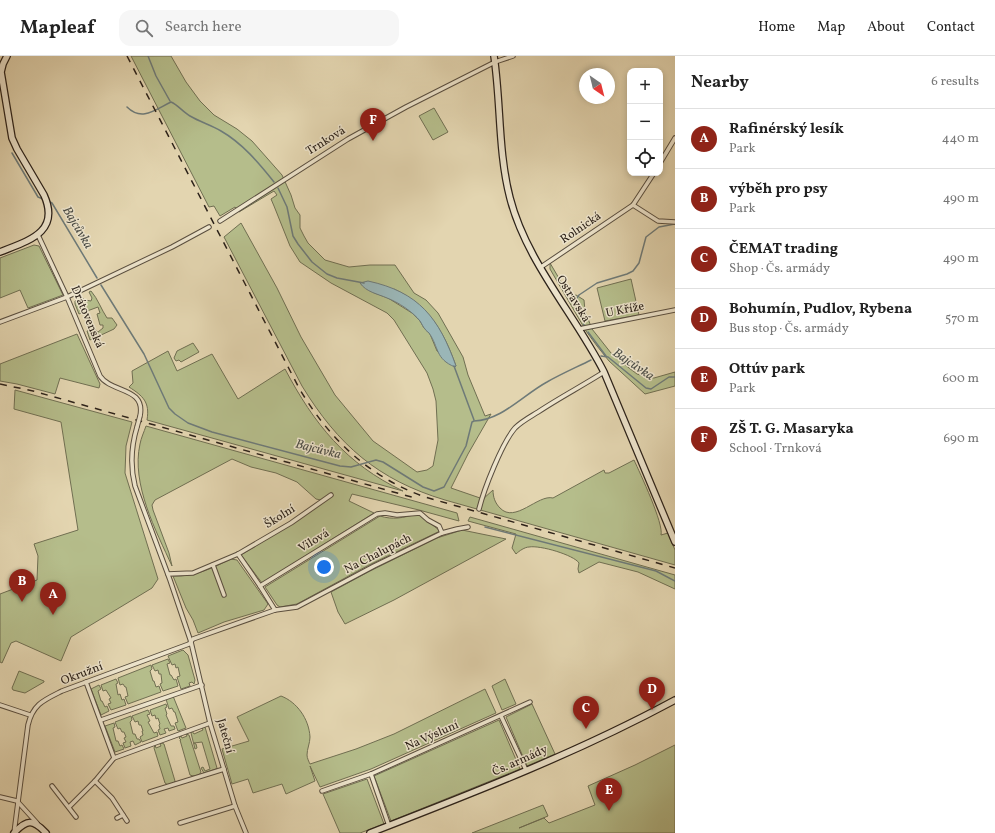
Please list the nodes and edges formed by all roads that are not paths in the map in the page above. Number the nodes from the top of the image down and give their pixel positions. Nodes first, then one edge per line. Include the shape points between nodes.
1 (7, 56) edge
2 (513, 56) edge
3 (495, 59) edge
4 (675, 138) edge
5 (663, 157) edge
6 (652, 176) edge
7 (633, 205) junction
8 (220, 221) dead end
9 (675, 222) edge
10 (209, 227) dead end
11 (38, 235) junction
12 (0, 252) edge
13 (541, 267) junction
14 (67, 297) junction
15 (675, 310) edge
16 (0, 322) edge
17 (579, 329) junction
18 (604, 372) junction
19 (331, 495) dead end
20 (479, 509) dead end
21 (468, 527) dead end
22 (442, 533) junction
23 (675, 542) edge
24 (238, 554) junction
25 (213, 565) junction
26 (168, 574) junction
27 (260, 586) junction
28 (224, 595) dead end
29 (276, 610) junction
30 (190, 642) junction
31 (86, 682) junction
32 (202, 685) junction
33 (675, 700) edge
34 (530, 702) dead end
35 (0, 705) edge
36 (30, 715) junction
37 (501, 716) junction
38 (101, 720) junction
39 (210, 723) junction
40 (114, 758) junction
41 (224, 769) junction
42 (526, 770) junction
43 (371, 774) junction
44 (95, 781) junction
45 (52, 786) dead end
46 (322, 791) dead end
47 (150, 792) dead end
48 (0, 798) edge
49 (17, 802) junction
50 (235, 806) junction
51 (69, 807) junction
52 (123, 815) junction
53 (76, 816) dead end
54 (117, 818) dead end
55 (126, 821) dead end
56 (180, 823) dead end
57 (38, 824) junction
58 (389, 826) junction
59 (14, 833) edge
60 (46, 833) edge
61 (246, 833) edge
62 (370, 833) edge

1 - 11 main road via 1,72 12,138 47,203 46,224
2 - 3 street, Trnková
3 - 8 street, Trnková via 348,139
3 - 13 main road, Ostravská via 502,157 509,193 522,233
4 - 5 street
6 - 7 street, Rolnická
7 - 9 street via 658,221
7 - 13 street, Rolnická
10 - 14 street
11 - 12 main road
11 - 14 street, Drátovenská
13 - 17 main road, Ostravská
14 - 16 street
14 - 26 street, Drátovenská, bridge via 100,376 109,384 136,397 140,406 132,451 133,479
15 - 17 street, U Kříže
17 - 18 main road, Ostravská
18 - 20 street via 545,407 516,428 507,440 493,470
18 - 23 main road, Ostravská
19 - 24 street, Školní via 291,523
21 - 22 street, Na Chalupách
22 - 27 street, Vilová via 439,526 417,512 398,515 385,512 377,514
22 - 29 street, Na Chalupách via 297,607
24 - 25 street, Školní
24 - 27 street
25 - 26 street, Školní via 188,574
25 - 28 street
26 - 30 street
27 - 29 street
29 - 30 street, Na Chalupách
30 - 31 street, Okružní
30 - 32 street, Jateční
31 - 36 street, Okružní via 46,699
31 - 38 street
32 - 38 street
32 - 39 street, Jateční
33 - 42 main road, Čs. armády
34 - 37 street, Na Výsluní
35 - 36 street
36 - 49 street
37 - 42 street
37 - 43 street, Na Výsluní
38 - 40 street
39 - 40 street
39 - 41 street, Jateční
40 - 44 street
41 - 47 street
41 - 50 street, Jateční
42 - 58 main road, Čs. armády
43 - 46 street, Na Výsluní
43 - 58 street
44 - 51 street
44 - 52 street via 112,798
45 - 51 street
48 - 49 street
49 - 57 street
49 - 59 street
50 - 56 street
50 - 61 street, Jateční
51 - 53 street
52 - 54 street
52 - 55 street
57 - 59 main road via 27,823
57 - 60 main road
58 - 62 main road, Čs. armády

